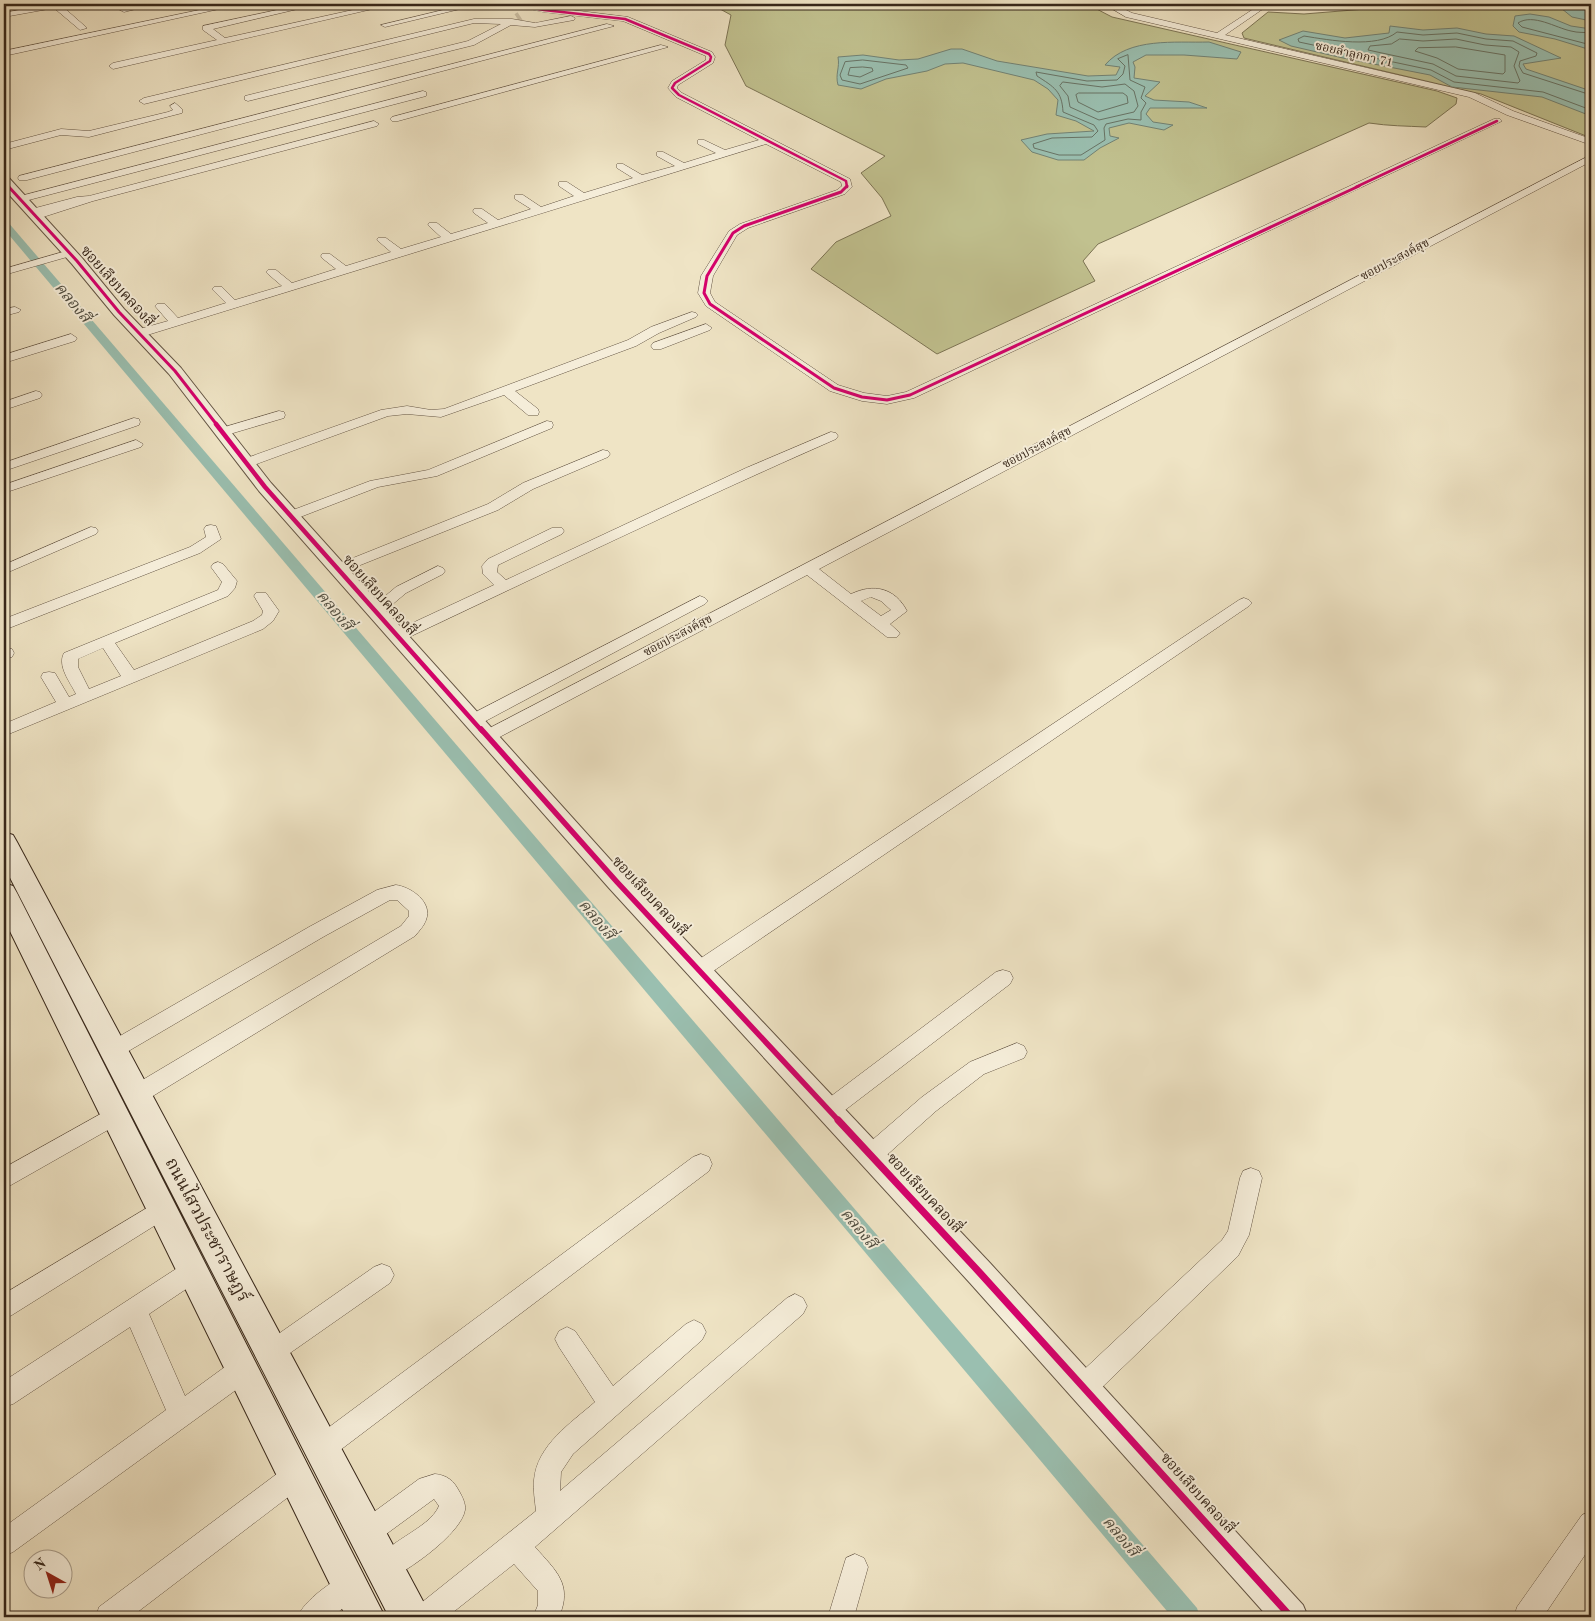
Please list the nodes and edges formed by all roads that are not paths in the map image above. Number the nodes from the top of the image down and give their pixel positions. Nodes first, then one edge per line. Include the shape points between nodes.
1 (58, 4) edge
2 (152, 4) edge
3 (196, 4) edge
4 (238, 4) edge
5 (316, 4) edge
6 (390, 4) edge
7 (477, 4) edge
8 (512, 4) tunnel mouth
9 (1108, 4) edge
10 (1266, 4) edge
11 (462, 5) edge
12 (534, 8) junction
13 (124, 10) dead end
14 (190, 14) junction
15 (4, 15) edge
16 (508, 23) junction
17 (385, 25) dead end
18 (83, 28) junction
19 (206, 28) junction
20 (1217, 37) junction
21 (223, 41) junction
22 (4, 45) edge
23 (664, 47) dead end
24 (4, 54) edge
25 (423, 55) junction
26 (113, 66) dead end
27 (447, 69) junction
28 (423, 94) dead end
29 (248, 98) junction
30 (144, 101) dead end
31 (174, 106) dead end
32 (1506, 112) junction
33 (1497, 121) junction
34 (1534, 122) junction
35 (768, 140) junction
36 (701, 142) dead end
37 (1591, 142) edge
38 (4, 147) edge
39 (723, 153) junction
40 (660, 154) dead end
41 (1585, 161) dead end
42 (620, 166) dead end
43 (683, 166) junction
44 (641, 179) junction
45 (563, 184) dead end
46 (23, 197) edge
47 (582, 197) junction
48 (519, 198) dead end
49 (539, 210) junction
50 (478, 211) dead end
51 (496, 223) junction
52 (433, 225) dead end
53 (449, 238) junction
54 (382, 240) dead end
55 (399, 254) junction
56 (64, 255) junction
57 (326, 256) dead end
58 (344, 270) junction
59 (4, 272) edge
60 (272, 272) dead end
61 (290, 287) junction
62 (218, 289) dead end
63 (234, 304) junction
64 (161, 306) dead end
65 (692, 315) dead end
66 (175, 322) junction
67 (706, 328) dead end
68 (140, 333) junction
69 (644, 337) junction
70 (71, 338) dead end
71 (657, 346) junction
72 (673, 356) dead end
73 (4, 359) edge
74 (505, 390) junction
75 (36, 395) dead end
76 (4, 406) edge
77 (533, 412) dead end
78 (279, 415) dead end
79 (134, 422) dead end
80 (547, 425) dead end
81 (223, 432) junction
82 (831, 436) dead end
83 (136, 444) dead end
84 (603, 454) dead end
85 (246, 462) junction
86 (4, 467) edge
87 (4, 489) edge
88 (290, 516) junction
89 (211, 529) dead end
90 (92, 531) dead end
91 (556, 531) dead end
92 (218, 567) dead end
93 (338, 568) junction
94 (808, 568) junction
95 (4, 570) edge
96 (438, 571) dead end
97 (505, 587) junction
98 (261, 596) dead end
99 (700, 601) dead end
100 (850, 601) junction
101 (1244, 603) dead end
102 (376, 611) junction
103 (4, 625) edge
104 (398, 636) junction
105 (110, 647) dead end
106 (130, 677) junction
107 (48, 678) dead end
108 (84, 696) junction
109 (65, 704) junction
110 (5, 725) edge
111 (481, 728) junction
112 (4, 842) edge
113 (7, 909) edge
114 (699, 970) junction
115 (1003, 978) dead end
116 (113, 1050) junction
117 (1017, 1052) dead end
118 (125, 1105) junction
119 (829, 1110) junction
120 (871, 1155) junction
121 (702, 1164) dead end
122 (1251, 1178) dead end
123 (4, 1179) edge
124 (162, 1209) junction
125 (193, 1271) junction
126 (382, 1275) dead end
127 (4, 1306) edge
128 (795, 1306) dead end
129 (135, 1310) junction
130 (694, 1332) dead end
131 (567, 1340) dead end
132 (272, 1352) junction
133 (242, 1370) junction
134 (1084, 1388) junction
135 (4, 1395) edge
136 (611, 1404) junction
137 (180, 1413) junction
138 (322, 1448) junction
139 (295, 1476) junction
140 (550, 1516) junction
141 (1591, 1524) edge
142 (366, 1534) junction
143 (4, 1543) edge
144 (516, 1546) junction
145 (855, 1567) dead end
146 (385, 1568) junction
147 (350, 1586) junction
148 (109, 1617) edge
149 (311, 1617) edge
150 (366, 1617) edge
151 (410, 1617) edge
152 (426, 1617) edge
153 (546, 1617) edge
154 (840, 1617) edge
155 (1291, 1617) edge
156 (1527, 1617) edge

1 - 15 street
1 - 18 street
2 - 13 street
3 - 18 street
4 - 14 street
5 - 19 street
6 - 21 street
7 - 11 street
8 - 12 street
9 - 20 street, ซอยลำลูกกา 71 via 1129,16
10 - 20 street
11 - 17 street
12 - 16 street
12 - 35 street via 625,19 708,54 710,61 672,88 679,95
14 - 19 street
14 - 24 street
16 - 25 street via 479,40
16 - 27 street via 535,26 570,18 611,26
16 - 29 street via 474,21
18 - 22 street
19 - 21 street
20 - 32 street, ซอยลำลูกกา 71 via 1472,95
21 - 26 street
23 - 46 street via 395,118 396,122 390,125 374,124 89,199 81,204
25 - 27 street
25 - 29 street
27 - 29 street
28 - 46 street
29 - 30 street
29 - 46 street
31 - 38 street via 179,111 107,130 86,135 61,132
32 - 33 street
32 - 34 street, ซอยลำลูกกา 71
33 - 34 street
33 - 35 street via 910,395 886,400 834,388 710,304 704,293 707,276 733,233 756,221 842,192 847,187 846,181 835,174
34 - 37 street, ซอยลำลูกกา 71
35 - 39 street
36 - 39 street
39 - 43 street
40 - 43 street
41 - 94 street, ซอยประสงค์สุข
42 - 44 street
43 - 44 street
44 - 47 street
45 - 47 street
46 - 56 street, ซอยเลียบคลองสี่
47 - 49 street
48 - 49 street
49 - 51 street
50 - 51 street
51 - 53 street
52 - 53 street
53 - 55 street
54 - 55 street
55 - 58 street
56 - 59 street
56 - 68 street, ซอยเลียบคลองสี่
57 - 58 street
58 - 61 street
60 - 61 street
61 - 63 street
62 - 63 street
63 - 66 street
64 - 66 street
65 - 69 street
66 - 68 street
67 - 71 street
68 - 81 street, ซอยเลียบคลองสี่
69 - 71 street
69 - 74 street
70 - 73 street
71 - 72 street
74 - 77 street
74 - 85 street via 437,415 404,410 374,416
75 - 76 street
78 - 81 street
79 - 86 street
80 - 88 street via 432,473 375,484
81 - 85 street, ซอยเลียบคลองสี่
82 - 97 street
83 - 87 street
84 - 93 street via 528,486 493,507
85 - 88 street, ซอยเลียบคลองสี่
88 - 93 street, ซอยเลียบคลองสี่
89 - 103 street via 214,539 195,550
90 - 95 street
91 - 97 street via 489,566 490,574
92 - 108 street via 230,581 223,592 70,657 70,667
93 - 102 street, ซอยเลียบคลองสี่
94 - 100 street
94 - 111 street, ซอยประสงค์สุข
96 - 102 street via 401,590
97 - 104 street
98 - 106 street via 271,611 268,618 258,625
99 - 111 street
100 - 100 street via 876,592 885,596 899,611 886,629
101 - 114 street
102 - 104 street, ซอยเลียบคลองสี่
104 - 111 street, ซอยเลียบคลองสี่
105 - 106 street
106 - 108 street
107 - 109 street
108 - 109 street
109 - 110 street
111 - 114 street, ซอยเลียบคลองสี่
112 - 116 main road, ถนนไสวประชาราษฎร์
113 - 118 main road, ถนนไสวประชาราษฎร์
114 - 119 street, ซอยเลียบคลองสี่
115 - 119 street
116 - 118 main road, ถนนไสวประชาราษฎร์
116 - 118 street via 384,895 394,891 403,893 418,908 418,918 408,931
117 - 120 street via 977,1068 929,1104
118 - 123 street
118 - 124 main road, ถนนไสวประชาราษฎร์
118 - 132 main road, ถนนไสวประชาราษฎร์
119 - 120 street, ซอยเลียบคลองสี่
120 - 134 street, ซอยเลียบคลองสี่
121 - 138 street
122 - 134 street via 1238,1235 1230,1248
124 - 125 main road, ถนนไสวประชาราษฎร์
124 - 127 street
125 - 129 street
125 - 133 main road, ถนนไสวประชาราษฎร์
126 - 132 street
128 - 140 street
129 - 135 street
129 - 137 street
130 - 136 street
131 - 136 street
132 - 138 main road, ถนนไสวประชาราษฎร์
133 - 137 street
133 - 139 main road, ถนนไสวประชาราษฎร์
134 - 155 street, ซอยเลียบคลองสี่
136 - 140 street via 564,1445 551,1462 546,1475
137 - 143 street
138 - 142 main road, ถนนไสวประชาราษฎร์
139 - 147 main road, ถนนไสวประชาราษฎร์
139 - 148 street
140 - 144 street
141 - 156 street
142 - 146 main road, ถนนไสวประชาราษฎร์
142 - 146 street via 428,1488 443,1488 453,1504 451,1513 440,1525
144 - 152 street
144 - 153 street via 551,1586 551,1605
145 - 154 street
146 - 151 main road, ถนนไสวประชาราษฎร์
147 - 149 street
147 - 150 main road, ถนนไสวประชาราษฎร์

